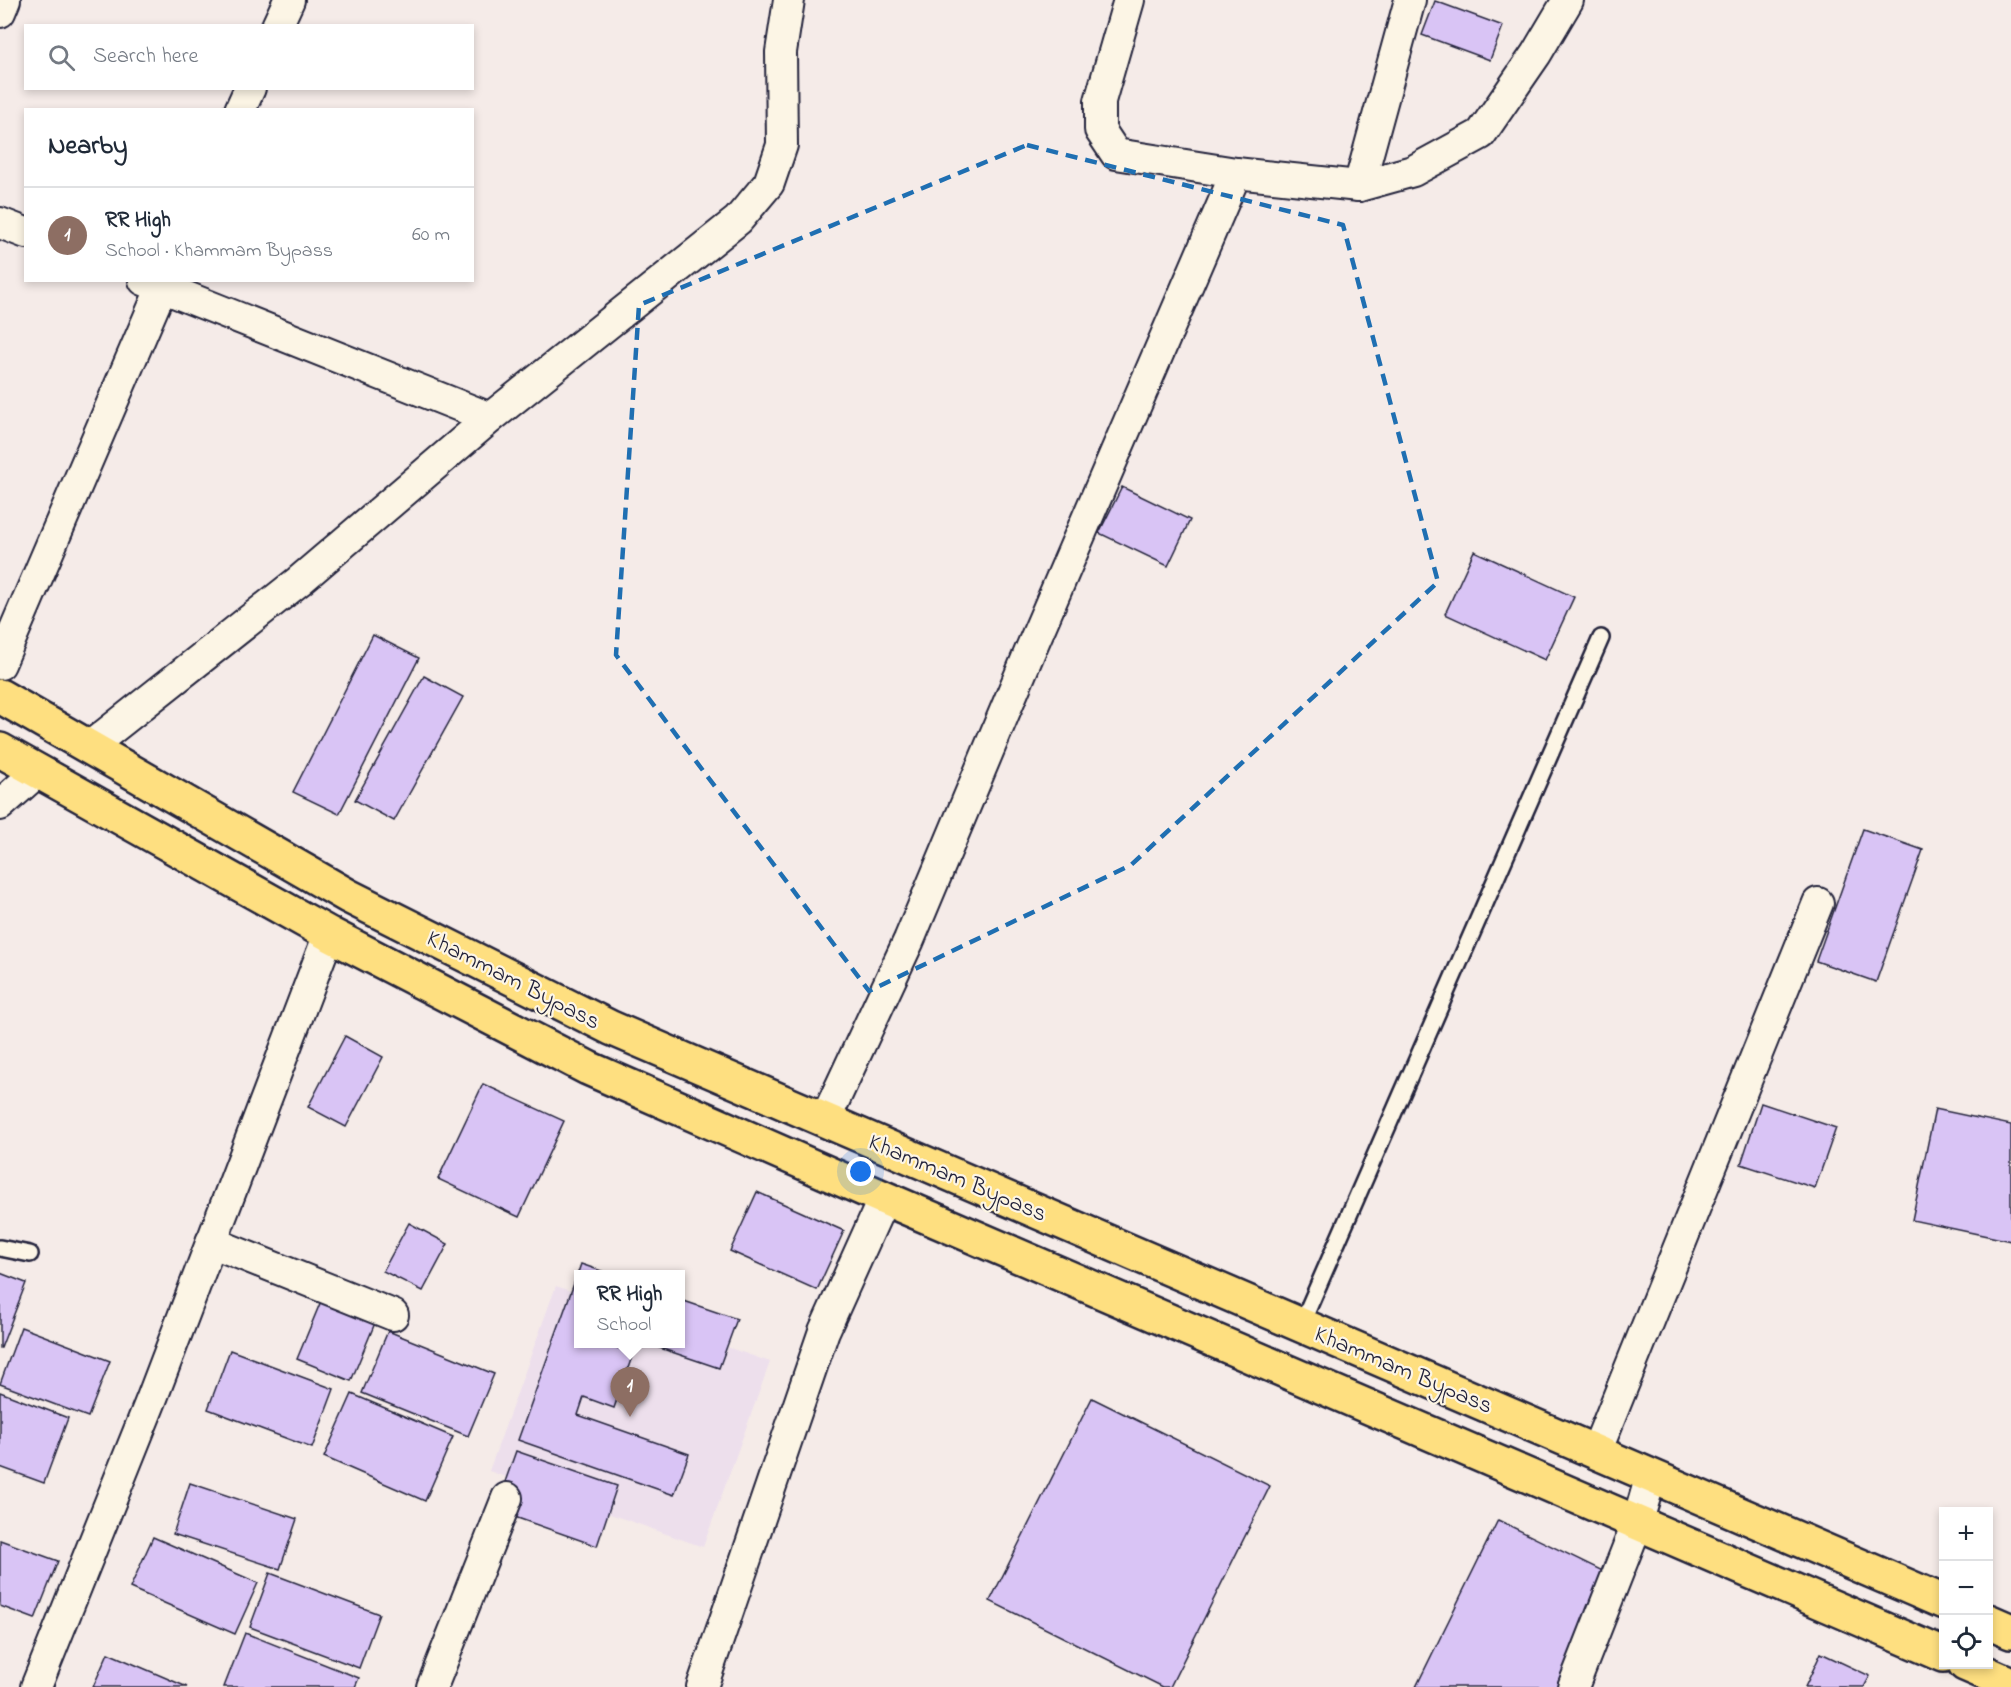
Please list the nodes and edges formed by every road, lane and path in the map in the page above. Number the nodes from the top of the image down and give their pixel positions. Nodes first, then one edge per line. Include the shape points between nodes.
1 (5, 0) edge
2 (289, 0) edge
3 (789, 0) edge
4 (1129, 0) edge
5 (1410, 0) edge
6 (1568, 0) edge
7 (0, 12) edge
8 (278, 24) edge
9 (249, 90) edge
10 (241, 108) edge
11 (1236, 173) junction
12 (1359, 186) junction
13 (0, 223) edge
14 (24, 232) edge
15 (157, 283) edge
16 (490, 418) junction
17 (1601, 638) dead end
18 (0, 664) edge
19 (0, 696) edge
20 (88, 748) junction
21 (0, 750) edge
22 (37, 772) junction
23 (0, 805) edge
24 (1818, 903) dead end
25 (329, 934) junction
26 (825, 1120) junction
27 (884, 1198) junction
28 (211, 1242) junction
29 (0, 1248) edge
30 (30, 1254) dead end
31 (393, 1315) dead end
32 (1301, 1325) junction
33 (1596, 1452) junction
34 (1651, 1476) junction
35 (507, 1498) dead end
36 (1637, 1524) junction
37 (1939, 1600) edge
38 (1993, 1623) edge
39 (2011, 1631) edge
40 (1939, 1653) edge
41 (1975, 1669) edge
42 (2011, 1684) edge
43 (36, 1687) edge
44 (432, 1687) edge
45 (702, 1687) edge
46 (1573, 1687) edge

1 - 7 street
2 - 8 street
3 - 16 street via 781,52 783,146 769,183 738,220
4 - 11 street via 1100,101 1100,130 1116,154
5 - 12 street
6 - 12 street via 1481,134 1413,171
9 - 10 street
11 - 12 street
11 - 26 street via 909,940
13 - 14 street
15 - 16 street
15 - 18 street
16 - 20 street via 299,581
17 - 32 lane
19 - 20 highway, Khammam Bypass
20 - 26 highway, Khammam Bypass via 348,896 611,1028
21 - 22 highway, Khammam Bypass
22 - 23 street
22 - 25 highway, Khammam Bypass
24 - 33 street
25 - 27 highway, Khammam Bypass via 588,1068
25 - 28 street
26 - 32 highway, Khammam Bypass
27 - 36 highway, Khammam Bypass
27 - 45 street via 824,1331
28 - 31 street
28 - 43 street
29 - 30 lane
32 - 33 highway, Khammam Bypass
33 - 34 highway, Khammam Bypass
34 - 36 street
34 - 37 highway, Khammam Bypass
35 - 44 street
36 - 40 highway, Khammam Bypass
36 - 46 street
38 - 39 highway
41 - 42 highway

